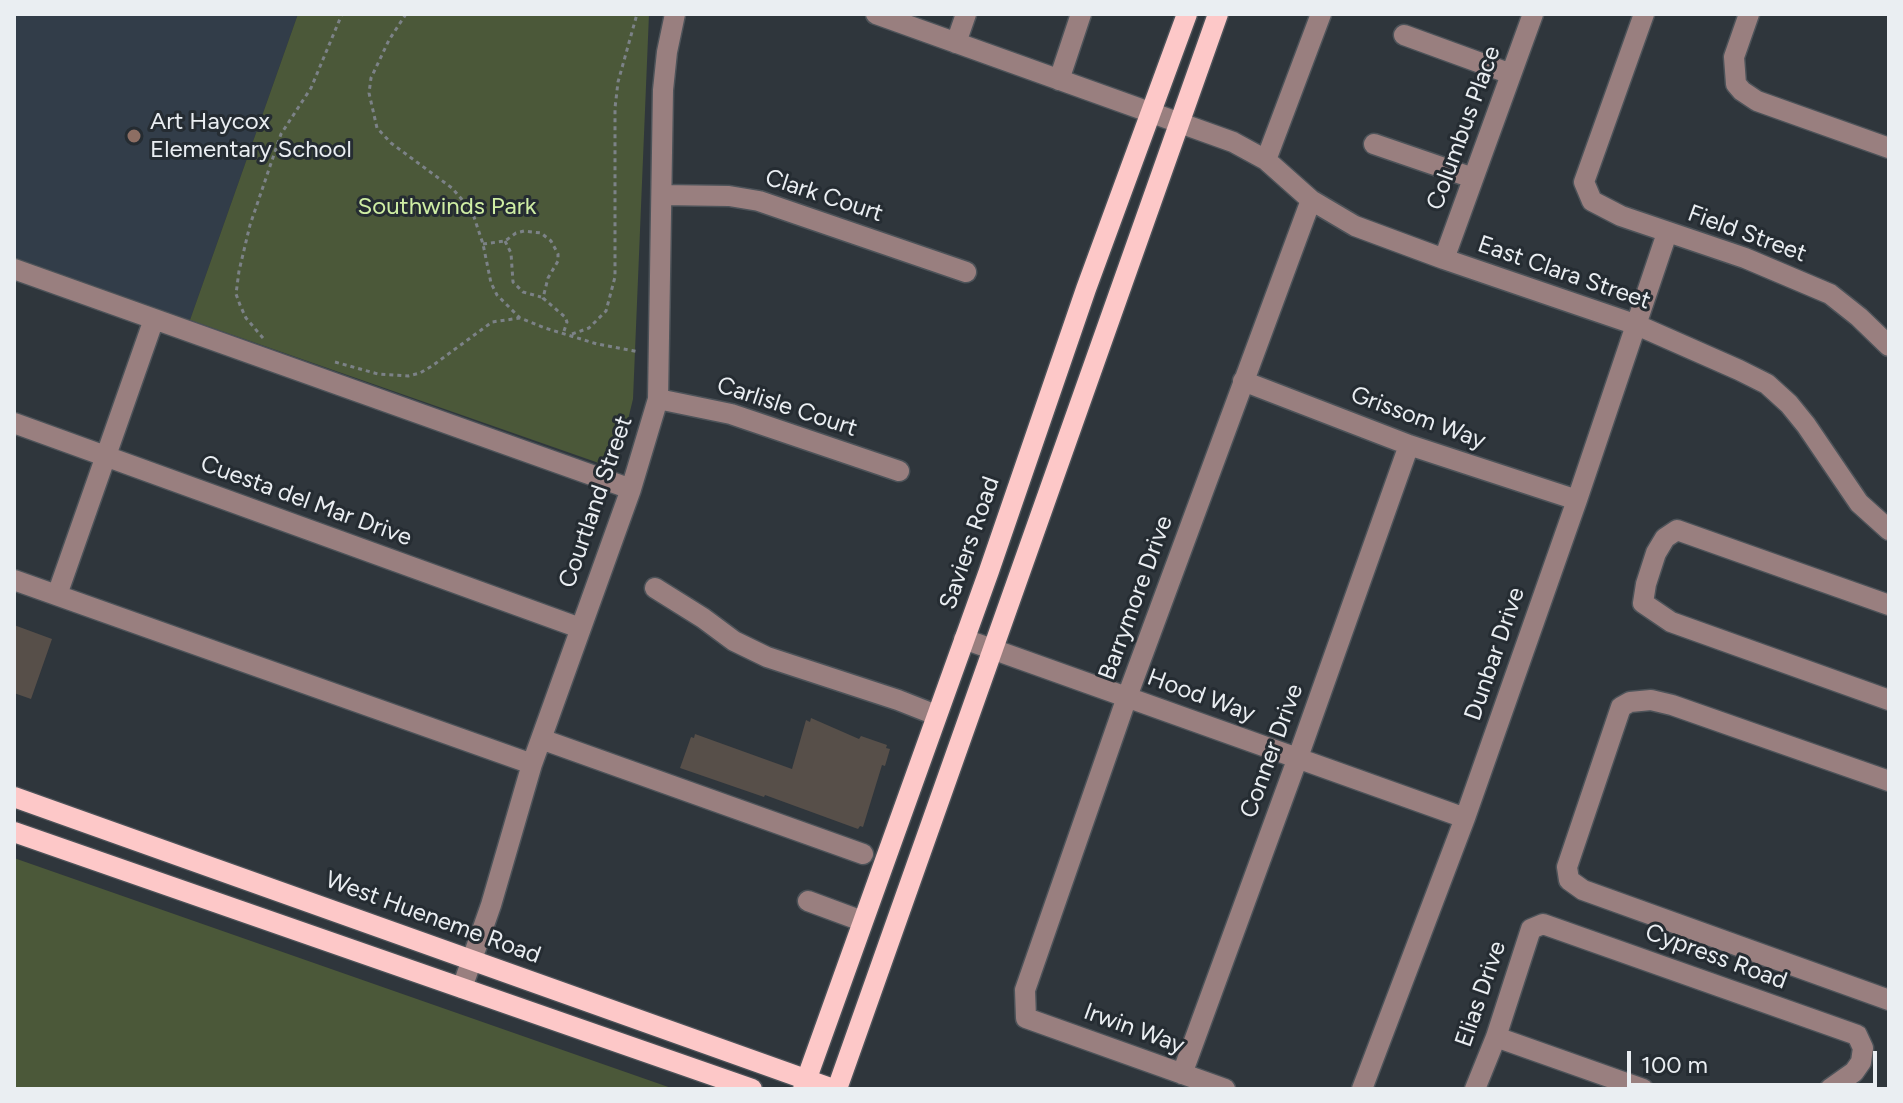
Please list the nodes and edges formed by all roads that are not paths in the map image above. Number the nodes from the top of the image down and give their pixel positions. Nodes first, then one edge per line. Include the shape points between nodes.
1 (675, 14) edge
2 (876, 14) edge
3 (966, 14) edge
4 (1081, 14) edge
5 (1187, 14) edge
6 (1218, 14) edge
7 (1321, 14) edge
8 (1533, 14) edge
9 (1644, 14) edge
10 (1749, 14) edge
11 (1404, 35) dead end
12 (956, 43) junction
13 (1511, 74) junction
14 (1059, 80) junction
15 (1153, 113) junction
16 (1179, 122) junction
17 (1374, 144) dead end
18 (1889, 148) edge
19 (1266, 160) junction
20 (1473, 178) junction
21 (662, 195) junction
22 (1311, 200) junction
23 (1667, 233) junction
24 (1444, 259) junction
25 (14, 269) edge
26 (966, 272) dead end
27 (154, 319) junction
28 (1637, 325) junction
29 (1889, 346) edge
30 (1243, 381) junction
31 (658, 399) junction
32 (14, 423) edge
33 (1409, 445) junction
34 (106, 456) junction
35 (899, 471) dead end
36 (631, 489) junction
37 (1577, 500) junction
38 (1889, 530) edge
39 (14, 580) edge
40 (655, 588) dead end
41 (57, 595) junction
42 (1889, 605) edge
43 (580, 628) junction
44 (964, 639) junction
45 (993, 650) junction
46 (1127, 697) junction
47 (1889, 700) edge
48 (936, 715) junction
49 (541, 739) junction
50 (1297, 760) junction
51 (532, 764) junction
52 (1889, 781) edge
53 (14, 797) edge
54 (1465, 818) junction
55 (14, 832) edge
56 (863, 854) dead end
57 (808, 901) dead end
58 (862, 921) junction
59 (1543, 924) joint
60 (472, 959) junction
61 (462, 988) junction
62 (1889, 1000) edge
63 (1026, 1018) joint
64 (1496, 1037) junction
65 (1182, 1074) junction
66 (804, 1085) edge
67 (752, 1089) edge
68 (835, 1089) edge
69 (1225, 1089) edge
70 (1362, 1089) edge
71 (1475, 1089) edge
72 (1643, 1089) edge
73 (1830, 1089) edge

1 - 21 street, Courtland Street via 663,90
2 - 12 street, East Clara Street
3 - 12 street
4 - 14 street
5 - 15 main road, Saviers Road
6 - 16 main road
7 - 19 street
8 - 13 street, Columbus Place
9 - 23 street, Field Street via 1584,182 1592,201
10 - 18 street via 1736,45 1736,84 1742,91
11 - 13 street
12 - 14 street, East Clara Street
13 - 20 street, Columbus Place
14 - 15 street, East Clara Street
15 - 16 street, East Clara Street
15 - 44 main road, Saviers Road
16 - 19 street, East Clara Street
16 - 45 main road
17 - 20 street
19 - 22 street, East Clara Street
20 - 24 street, Columbus Place
21 - 26 street, Clark Court via 759,201
21 - 31 street, Courtland Street
22 - 24 street, East Clara Street via 1355,226
22 - 30 street, Barrymore Drive
23 - 28 street, Dunbar Drive
23 - 29 street, Field Street via 1830,294
24 - 28 street, East Clara Street
25 - 27 street
27 - 34 street
27 - 36 street
28 - 37 street, Dunbar Drive
28 - 38 street, East Clara Street via 1767,384 1806,425 1859,503
30 - 33 street, Grissom Way
30 - 46 street, Barrymore Drive
31 - 35 street, Carlisle Court via 731,414
31 - 36 street, Courtland Street
32 - 34 street, Cuesta del Mar Drive
33 - 37 street, Grissom Way
33 - 50 street, Conner Drive
34 - 41 street
34 - 43 street, Cuesta del Mar Drive
36 - 43 street, Courtland Street
37 - 54 street, Dunbar Drive
39 - 41 street
40 - 48 street via 767,657
41 - 51 street
42 - 47 street via 1677,530 1656,553 1643,603 1671,622
43 - 49 street, Courtland Street
44 - 45 street, Hood Way
44 - 48 main road, Saviers Road
45 - 46 street, Hood Way
45 - 68 main road
46 - 50 street, Hood Way
46 - 63 street, Barrymore Drive via 1025,990
48 - 58 main road, Saviers Road
49 - 51 street, Courtland Street
49 - 56 street
50 - 54 street, Hood Way
50 - 65 street, Conner Drive
51 - 60 street, Courtland Street
52 - 62 street via 1672,705 1630,702 1621,707 1567,867 1569,880 1583,890
53 - 60 main road, West Hueneme Road
54 - 70 street, Dunbar Drive
55 - 61 main road
57 - 58 street
58 - 66 main road, Saviers Road
59 - 64 street, Elias Drive via 1531,929
59 - 73 street, Cypress Road via 1857,1035 1863,1048 1861,1062
60 - 61 street, Courtland Street
60 - 66 main road, West Hueneme Road
61 - 67 main road
63 - 65 street, Irwin Way
64 - 71 street, Elias Drive
64 - 72 street
65 - 69 street, Irwin Way
66 - 68 main road, West Hueneme Road

